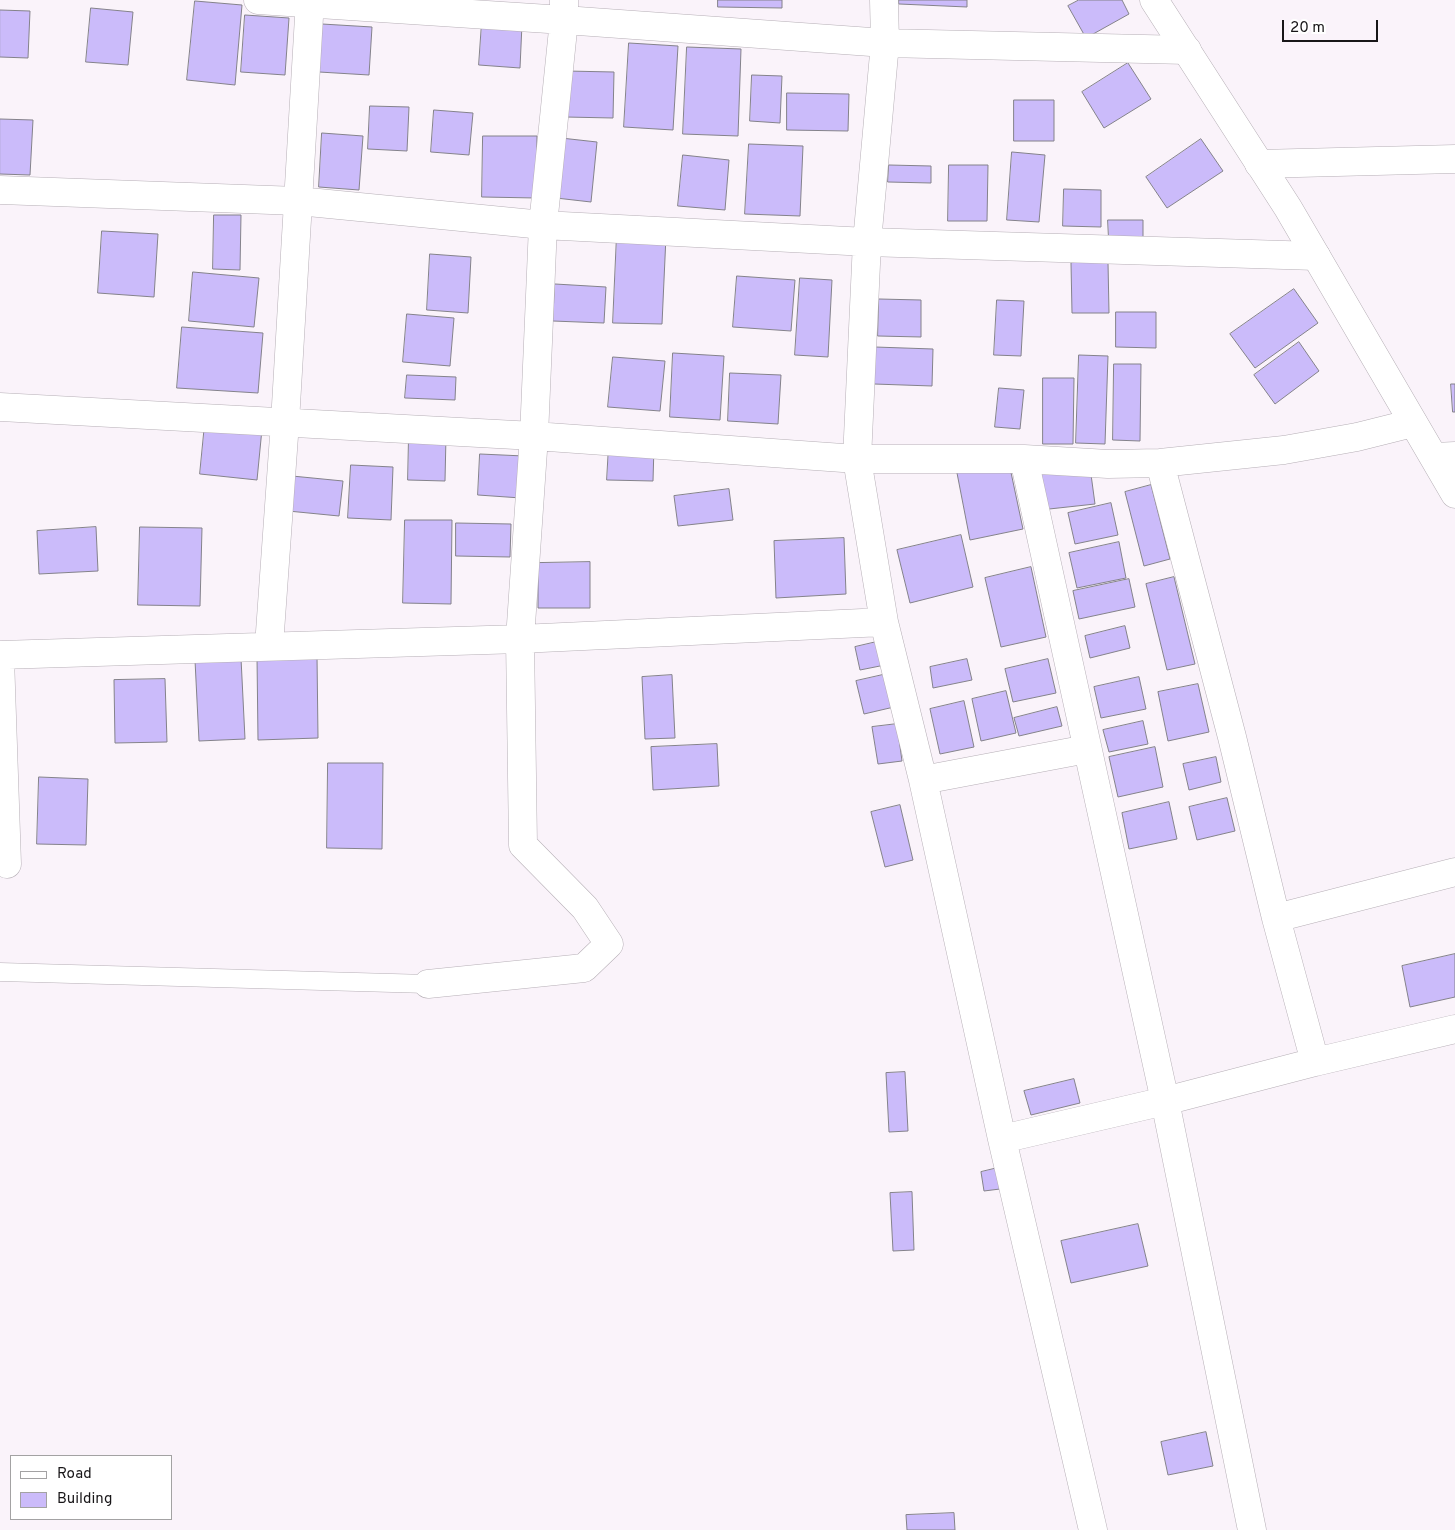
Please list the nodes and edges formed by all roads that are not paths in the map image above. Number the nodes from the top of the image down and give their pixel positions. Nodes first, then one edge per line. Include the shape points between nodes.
1 (258, 0) edge
2 (884, 0) edge
3 (1154, 0) edge
4 (310, 2) edge
5 (564, 10) edge
6 (885, 43) junction
7 (1186, 50) junction
8 (1455, 159) edge
9 (1259, 164) junction
10 (0, 190) edge
11 (298, 201) junction
12 (543, 225) junction
13 (867, 242) junction
14 (1316, 256) junction
15 (0, 407) edge
16 (285, 422) junction
17 (1413, 423) junction
18 (534, 436) junction
19 (1445, 457) edge
20 (858, 459) junction
21 (1024, 459) junction
22 (1160, 463) junction
23 (1455, 494) edge
24 (884, 622) junction
25 (520, 639) junction
26 (269, 646) junction
27 (0, 656) edge
28 (1087, 749) junction
29 (923, 780) junction
30 (7, 864) dead end
31 (1455, 872) edge
32 (1276, 918) junction
33 (0, 972) edge
34 (428, 984) joint
35 (1455, 1029) edge
36 (1315, 1062) junction
37 (1165, 1101) junction
38 (1002, 1139) junction
39 (1093, 1530) edge
40 (1252, 1530) edge

1 - 4 street
2 - 6 street
3 - 7 street
4 - 5 street
4 - 11 street
5 - 6 street
5 - 12 street
6 - 7 street
6 - 13 street
7 - 9 street
8 - 9 street
9 - 14 street
10 - 11 street
11 - 12 street
11 - 16 street
12 - 13 street
12 - 18 street
13 - 14 street
13 - 20 street
14 - 17 street
15 - 16 street
16 - 18 street
16 - 26 street
17 - 19 street
17 - 22 street via 1284,450
18 - 20 street
18 - 25 street
19 - 23 street
20 - 21 street
20 - 24 street
21 - 22 street via 1108,464
21 - 28 street
22 - 32 street
24 - 25 street
24 - 29 street
25 - 26 street
25 - 34 street via 523,845 585,908 609,944 584,968
26 - 27 street
27 - 30 street
28 - 29 street
28 - 37 street
29 - 38 street
31 - 32 street
32 - 36 street
33 - 34 lane
35 - 36 street
36 - 37 street
37 - 38 street
37 - 40 street
38 - 39 street

